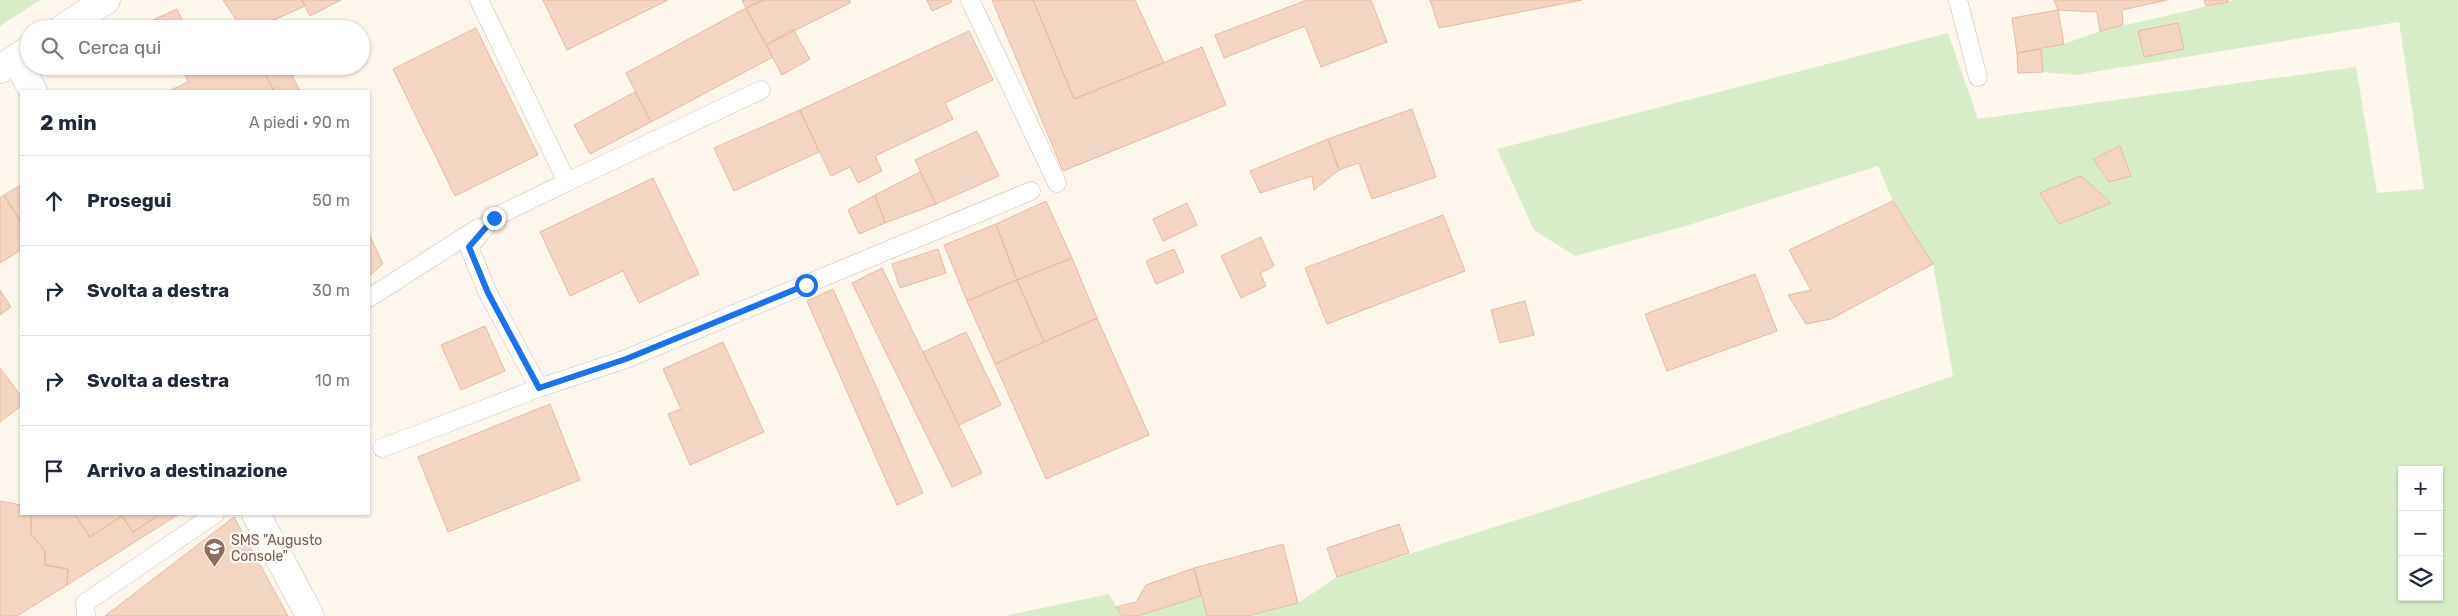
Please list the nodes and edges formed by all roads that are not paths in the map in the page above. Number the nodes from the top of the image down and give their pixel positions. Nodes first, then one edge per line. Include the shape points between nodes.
1 (106, 0) edge
2 (479, 0) edge
3 (970, 0) edge
4 (1958, 0) edge
5 (76, 20) edge
6 (24, 75) edge
7 (1978, 77) dead end
8 (32, 90) edge
9 (761, 90) dead end
10 (567, 182) junction
11 (1057, 183) dead end
12 (1031, 191) dead end
13 (494, 218) junction
14 (370, 297) edge
15 (539, 388) junction
16 (382, 448) dead end
17 (214, 515) edge
18 (257, 515) edge
19 (86, 616) edge
20 (310, 616) edge

1 - 5 street
2 - 10 lane
3 - 11 lane
4 - 7 lane
6 - 8 street
9 - 10 lane
10 - 13 lane
12 - 15 lane via 626,359
13 - 14 lane
13 - 15 lane via 469,247 488,293
15 - 16 lane
17 - 19 lane via 85,603
18 - 20 street

